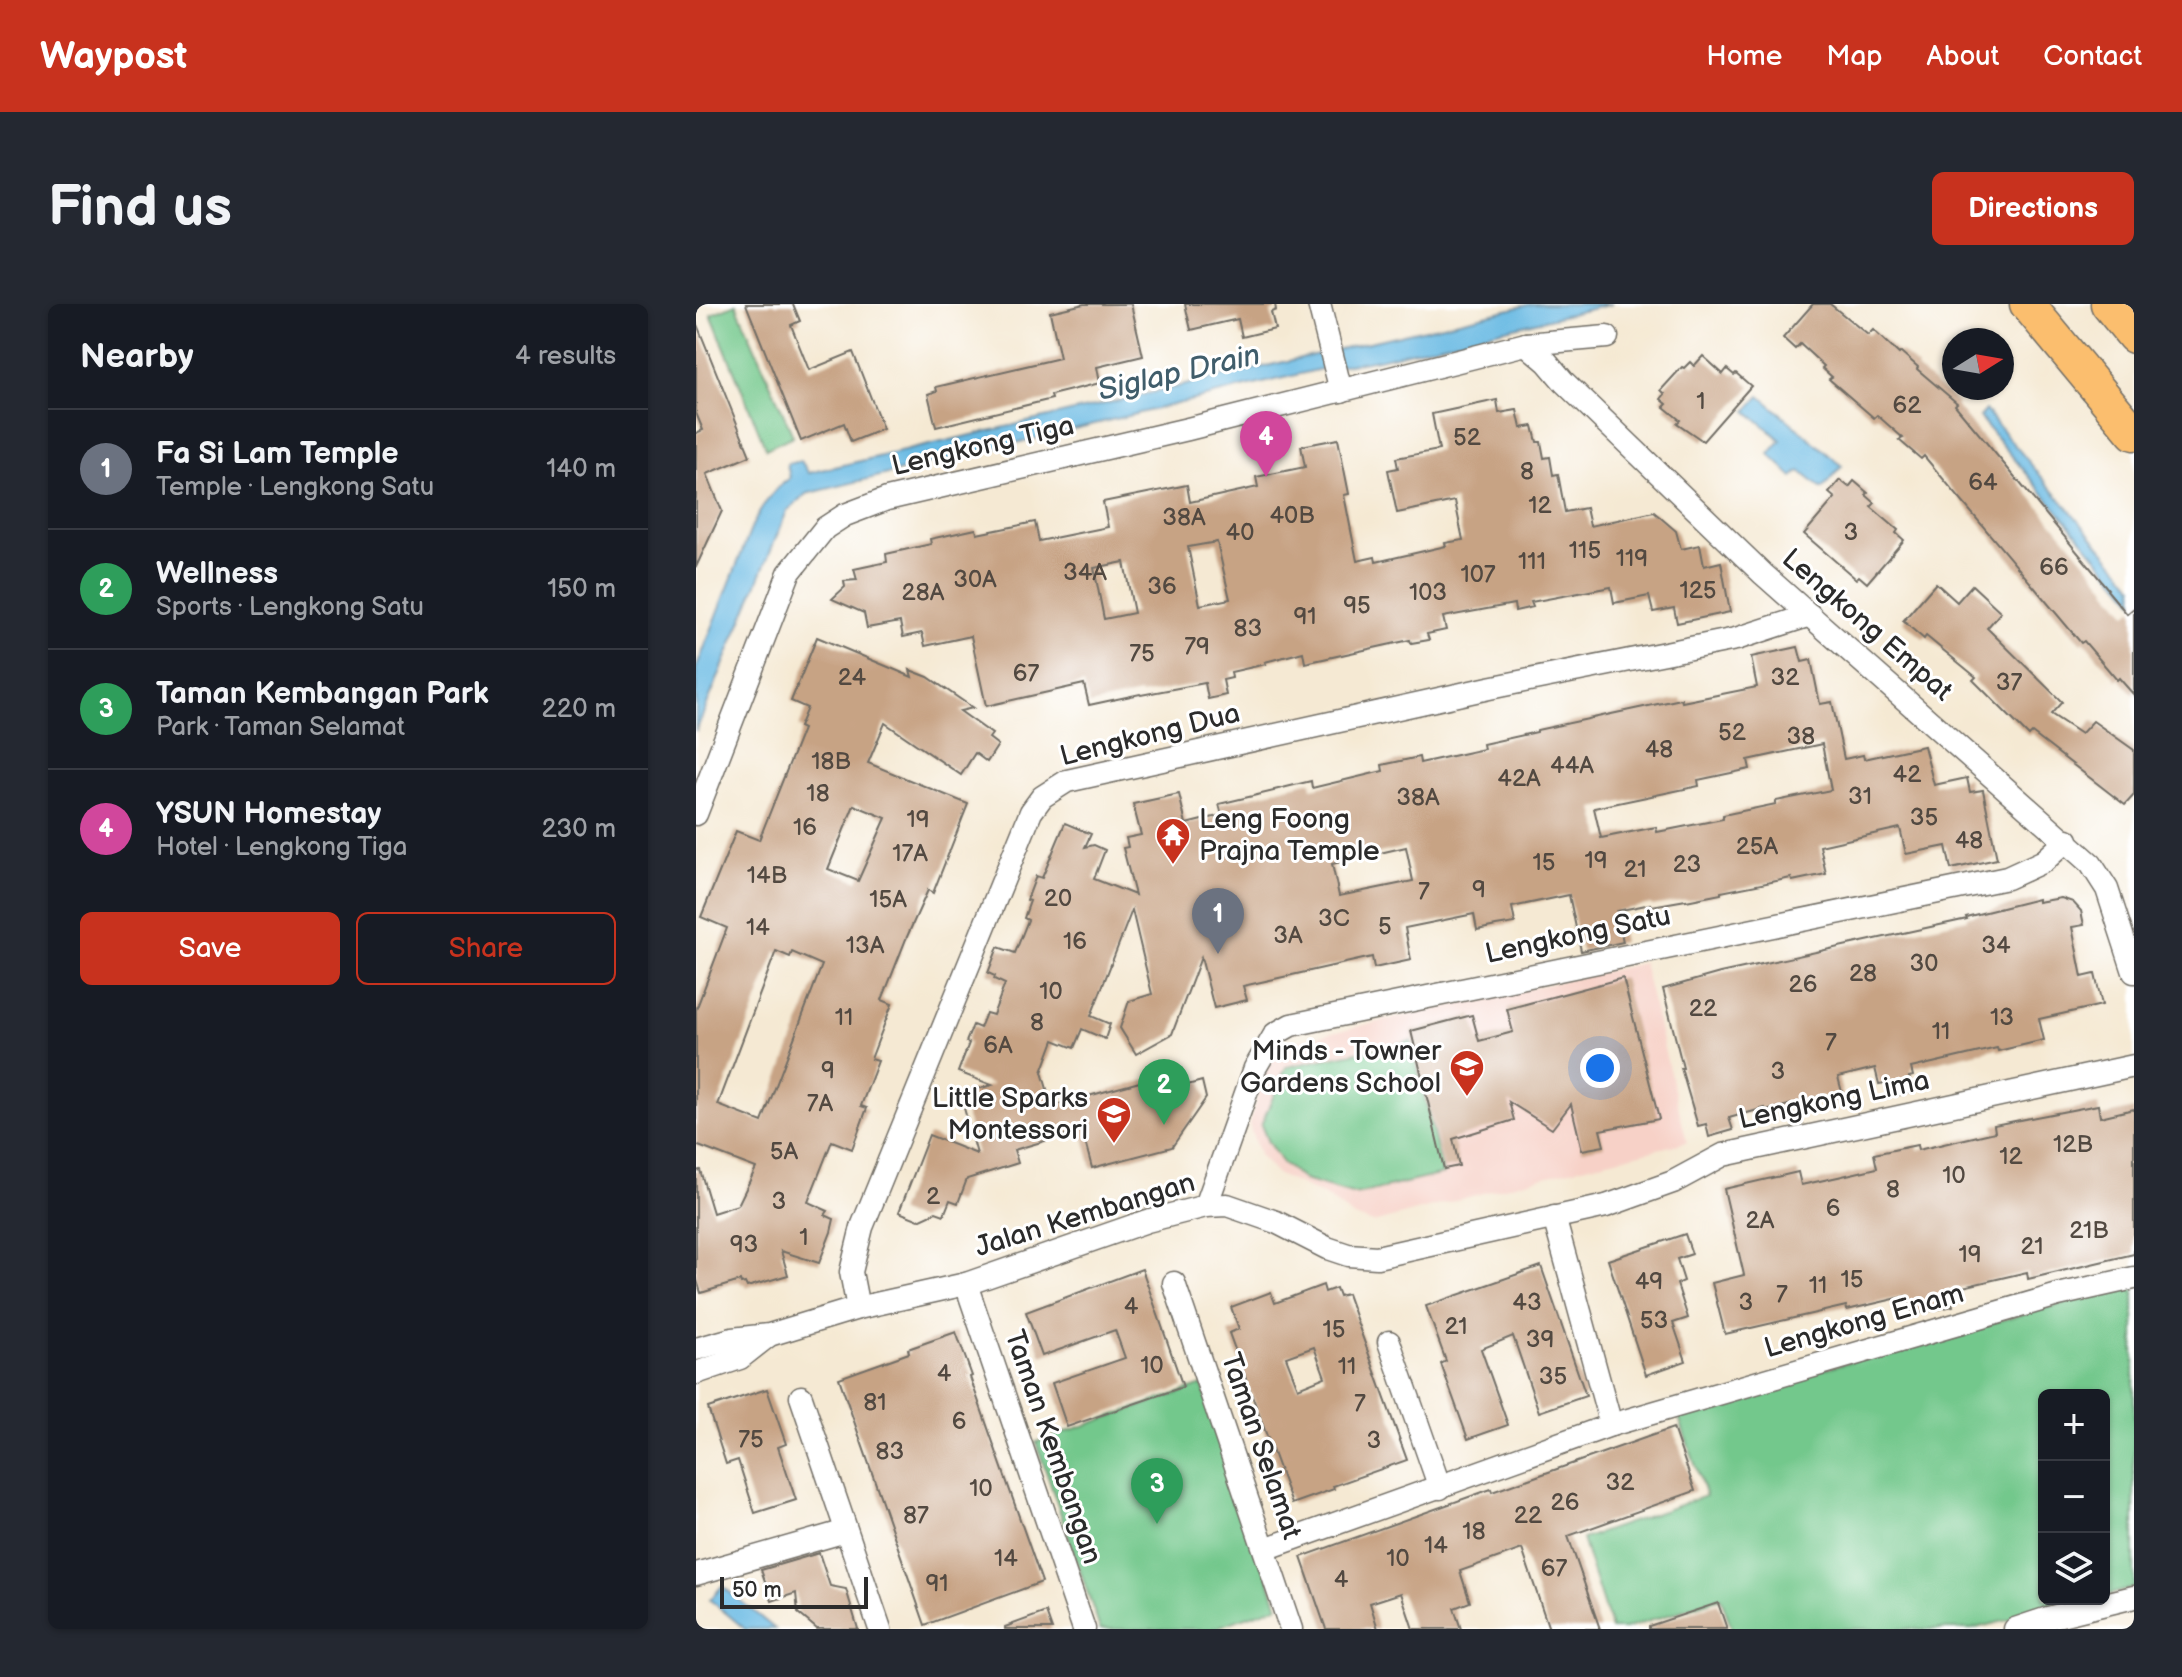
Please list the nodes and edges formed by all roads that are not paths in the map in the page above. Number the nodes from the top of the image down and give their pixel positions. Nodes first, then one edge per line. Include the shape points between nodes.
1 (1319, 304) edge
2 (2027, 304) edge
3 (2108, 304) edge
4 (2134, 336) edge
5 (1607, 337) dead end
6 (1526, 344) junction
7 (1338, 381) junction
8 (2134, 433) edge
9 (1810, 615) junction
10 (696, 814) edge
11 (2067, 840) junction
12 (2134, 972) edge
13 (2134, 1066) edge
14 (1206, 1206) junction
15 (1554, 1217) junction
16 (2134, 1278) edge
17 (1174, 1283) dead end
18 (966, 1284) junction
19 (858, 1308) junction
20 (769, 1335) junction
21 (1389, 1342) dead end
22 (696, 1349) edge
23 (696, 1373) edge
24 (801, 1397) dead end
25 (1611, 1425) junction
26 (1440, 1488) junction
27 (846, 1531) junction
28 (1265, 1549) junction
29 (696, 1574) edge
30 (2134, 1597) edge
31 (2049, 1624) edge
32 (880, 1629) edge
33 (1084, 1629) edge
34 (1291, 1629) edge
35 (2015, 1629) edge

1 - 7 street
2 - 8 highway
3 - 4 highway
5 - 6 street, Lengkong Tiga
6 - 7 street, Lengkong Tiga
6 - 9 street, Lengkong Empat
7 - 10 street, Lengkong Tiga via 887,499 825,528 789,573
9 - 11 street, Lengkong Empat
9 - 19 street, Lengkong Dua via 1736,639 1067,781 1042,797 1031,812 862,1227 851,1272
11 - 12 street, Lengkong Empat via 2107,889
11 - 14 street, Lengkong Satu via 2044,861 2007,878 1291,1025 1275,1034 1255,1068
13 - 15 street, Lengkong Lima via 1723,1155 1673,1182 1606,1206
14 - 15 street, Jalan Kembangan via 1227,1205 1327,1248 1377,1257
14 - 18 street, Jalan Kembangan
15 - 25 street
16 - 25 street, Lengkong Enam via 2058,1295
17 - 28 street, Taman Selamat
18 - 19 street, Jalan Kembangan
18 - 33 street, Taman Kembangan
19 - 20 street, Jalan Kembangan
20 - 22 street, Jalan Kembangan
20 - 23 street, Jalan Kembangan via 740,1358
21 - 26 street
24 - 27 street
25 - 26 street, Lengkong Enam
26 - 28 street, Lengkong Enam
27 - 29 street
27 - 32 street
28 - 34 street, Taman Selamat
30 - 31 street
31 - 35 street

